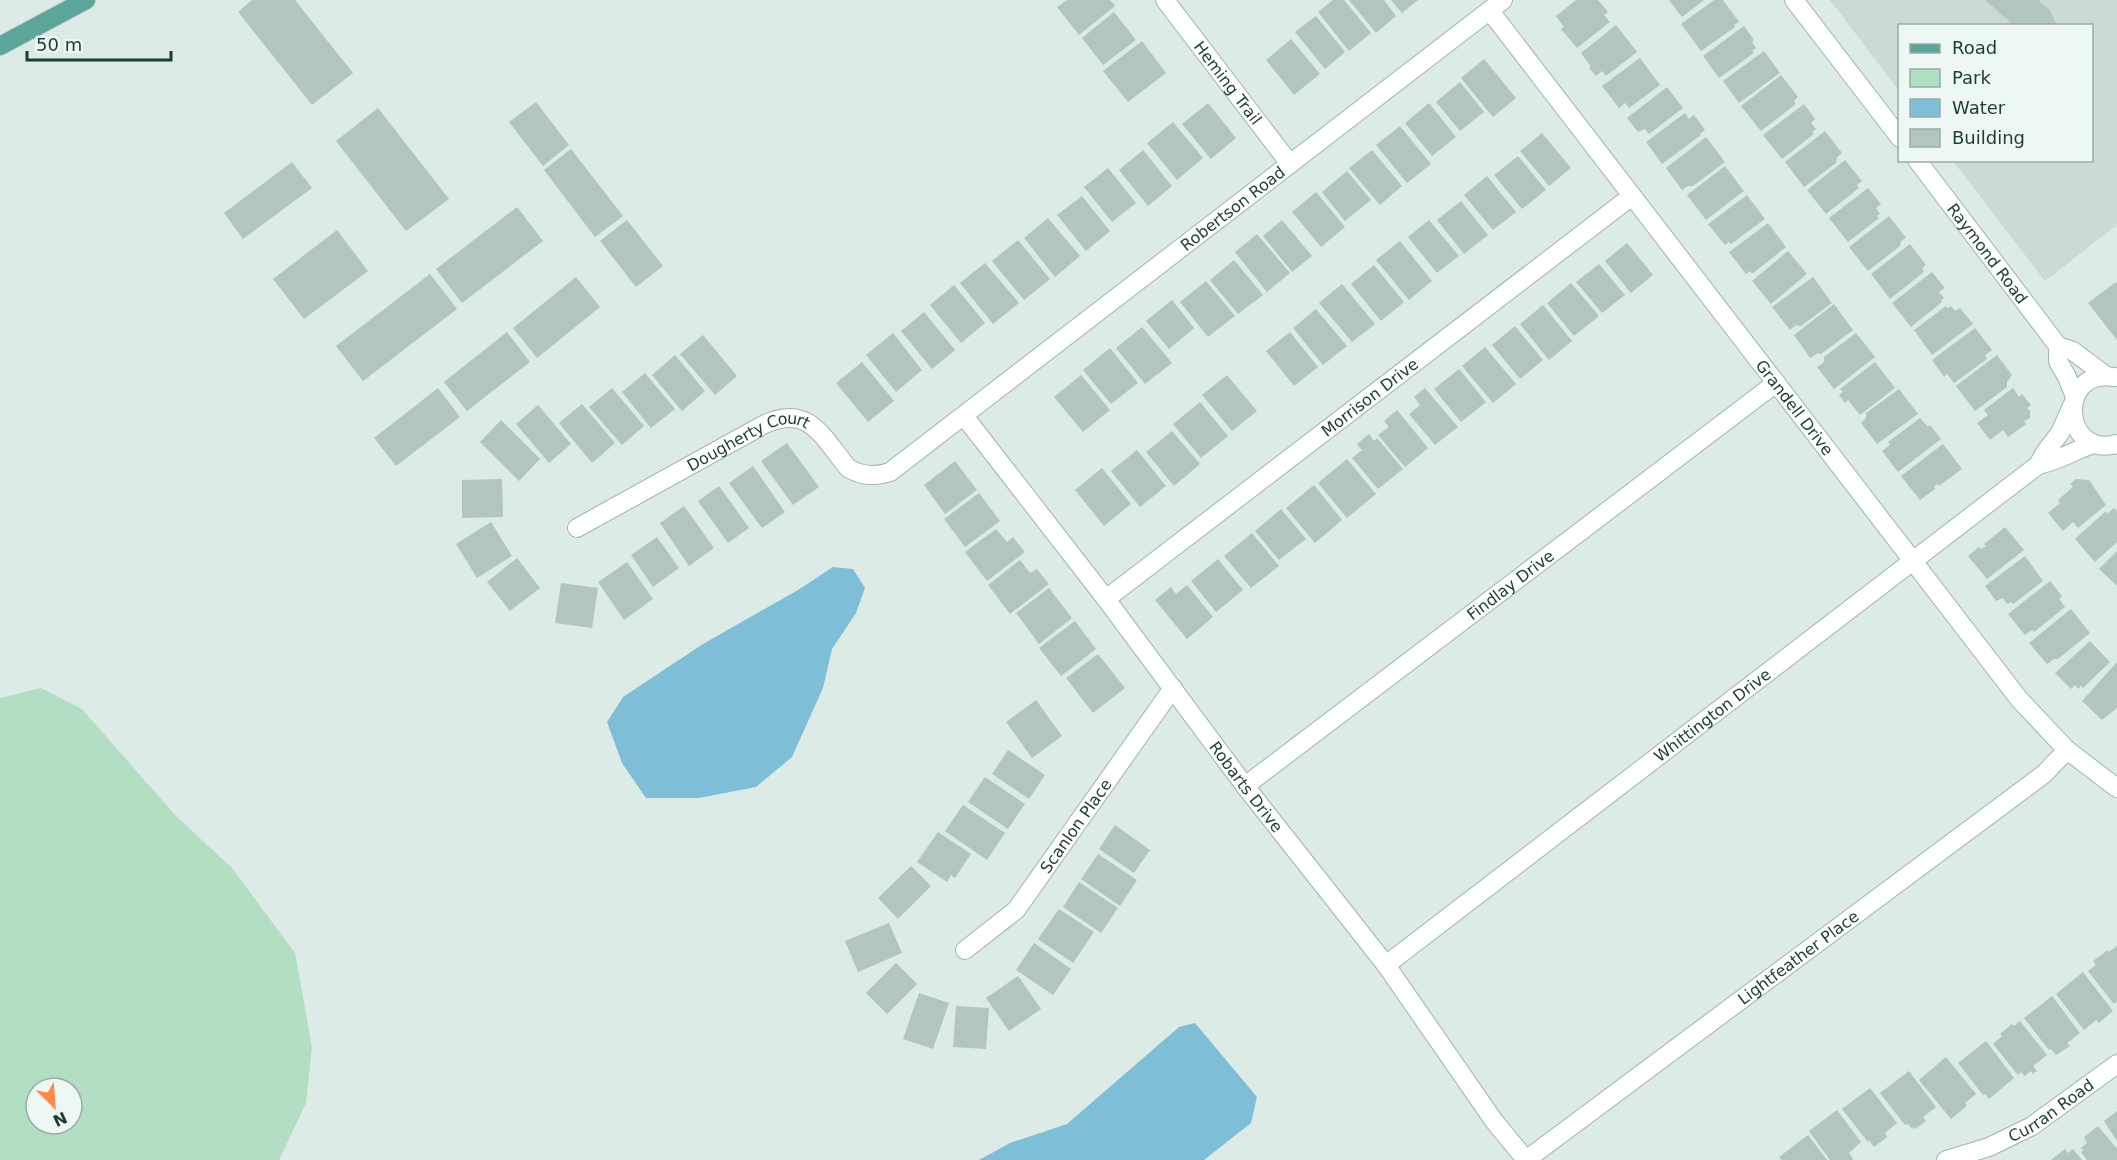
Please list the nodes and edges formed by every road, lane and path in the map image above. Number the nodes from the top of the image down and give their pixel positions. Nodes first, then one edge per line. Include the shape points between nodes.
1 (86, 0) edge
2 (1165, 0) edge
3 (1794, 0) edge
4 (1496, 5) edge
5 (0, 46) edge
6 (1898, 137) edge
7 (1919, 162) edge
8 (1290, 164) junction
9 (1632, 196) junction
10 (2058, 346) junction
11 (2113, 376) edge
12 (1776, 383) junction
13 (2074, 401) junction
14 (964, 416) junction
15 (2108, 447) edge
16 (2038, 465) junction
17 (577, 528) dead end
18 (1912, 561) junction
19 (1106, 599) junction
20 (1173, 688) junction
21 (2067, 750) junction
22 (1245, 786) junction
23 (2117, 788) edge
24 (965, 950) dead end
25 (1386, 965) junction
26 (2117, 1064) edge
27 (1527, 1160) edge
28 (1946, 1160) edge

1 - 5 main road
2 - 8 street, Heming Trail
3 - 6 street
4 - 8 street, Robertson Road
4 - 9 street, Grandell Drive
7 - 10 street, Raymond Road
8 - 14 street, Robertson Road
9 - 12 street, Grandell Drive
9 - 19 street, Morrison Drive
10 - 11 street, Raymond Road
10 - 13 street, Raymond Road via 2058,361
11 - 13 street via 2100,376 2088,382
12 - 18 street, Grandell Drive
12 - 22 street, Findlay Drive
13 - 15 street, Raymond Road via 2074,424 2079,433
13 - 16 street, Whittington Drive via 2060,433
14 - 17 street, Dougherty Court via 890,472 875,476 848,468 813,426 800,418 775,419
14 - 19 street, Robarts Drive
15 - 16 street, Whittington Drive via 2072,451 2056,461
16 - 18 street, Whittington Drive
18 - 21 street, Grandell Drive via 2019,699
18 - 25 street, Whittington Drive
19 - 20 street, Robarts Drive
20 - 22 street, Robarts Drive
20 - 24 street, Scanlon Place via 1016,910
21 - 23 street, Grandell Drive
21 - 27 street, Lightfeather Place via 2034,782
22 - 25 street, Robarts Drive
25 - 27 street, Robarts Drive via 1494,1121
26 - 28 street, Curran Road via 2032,1126 1989,1147

